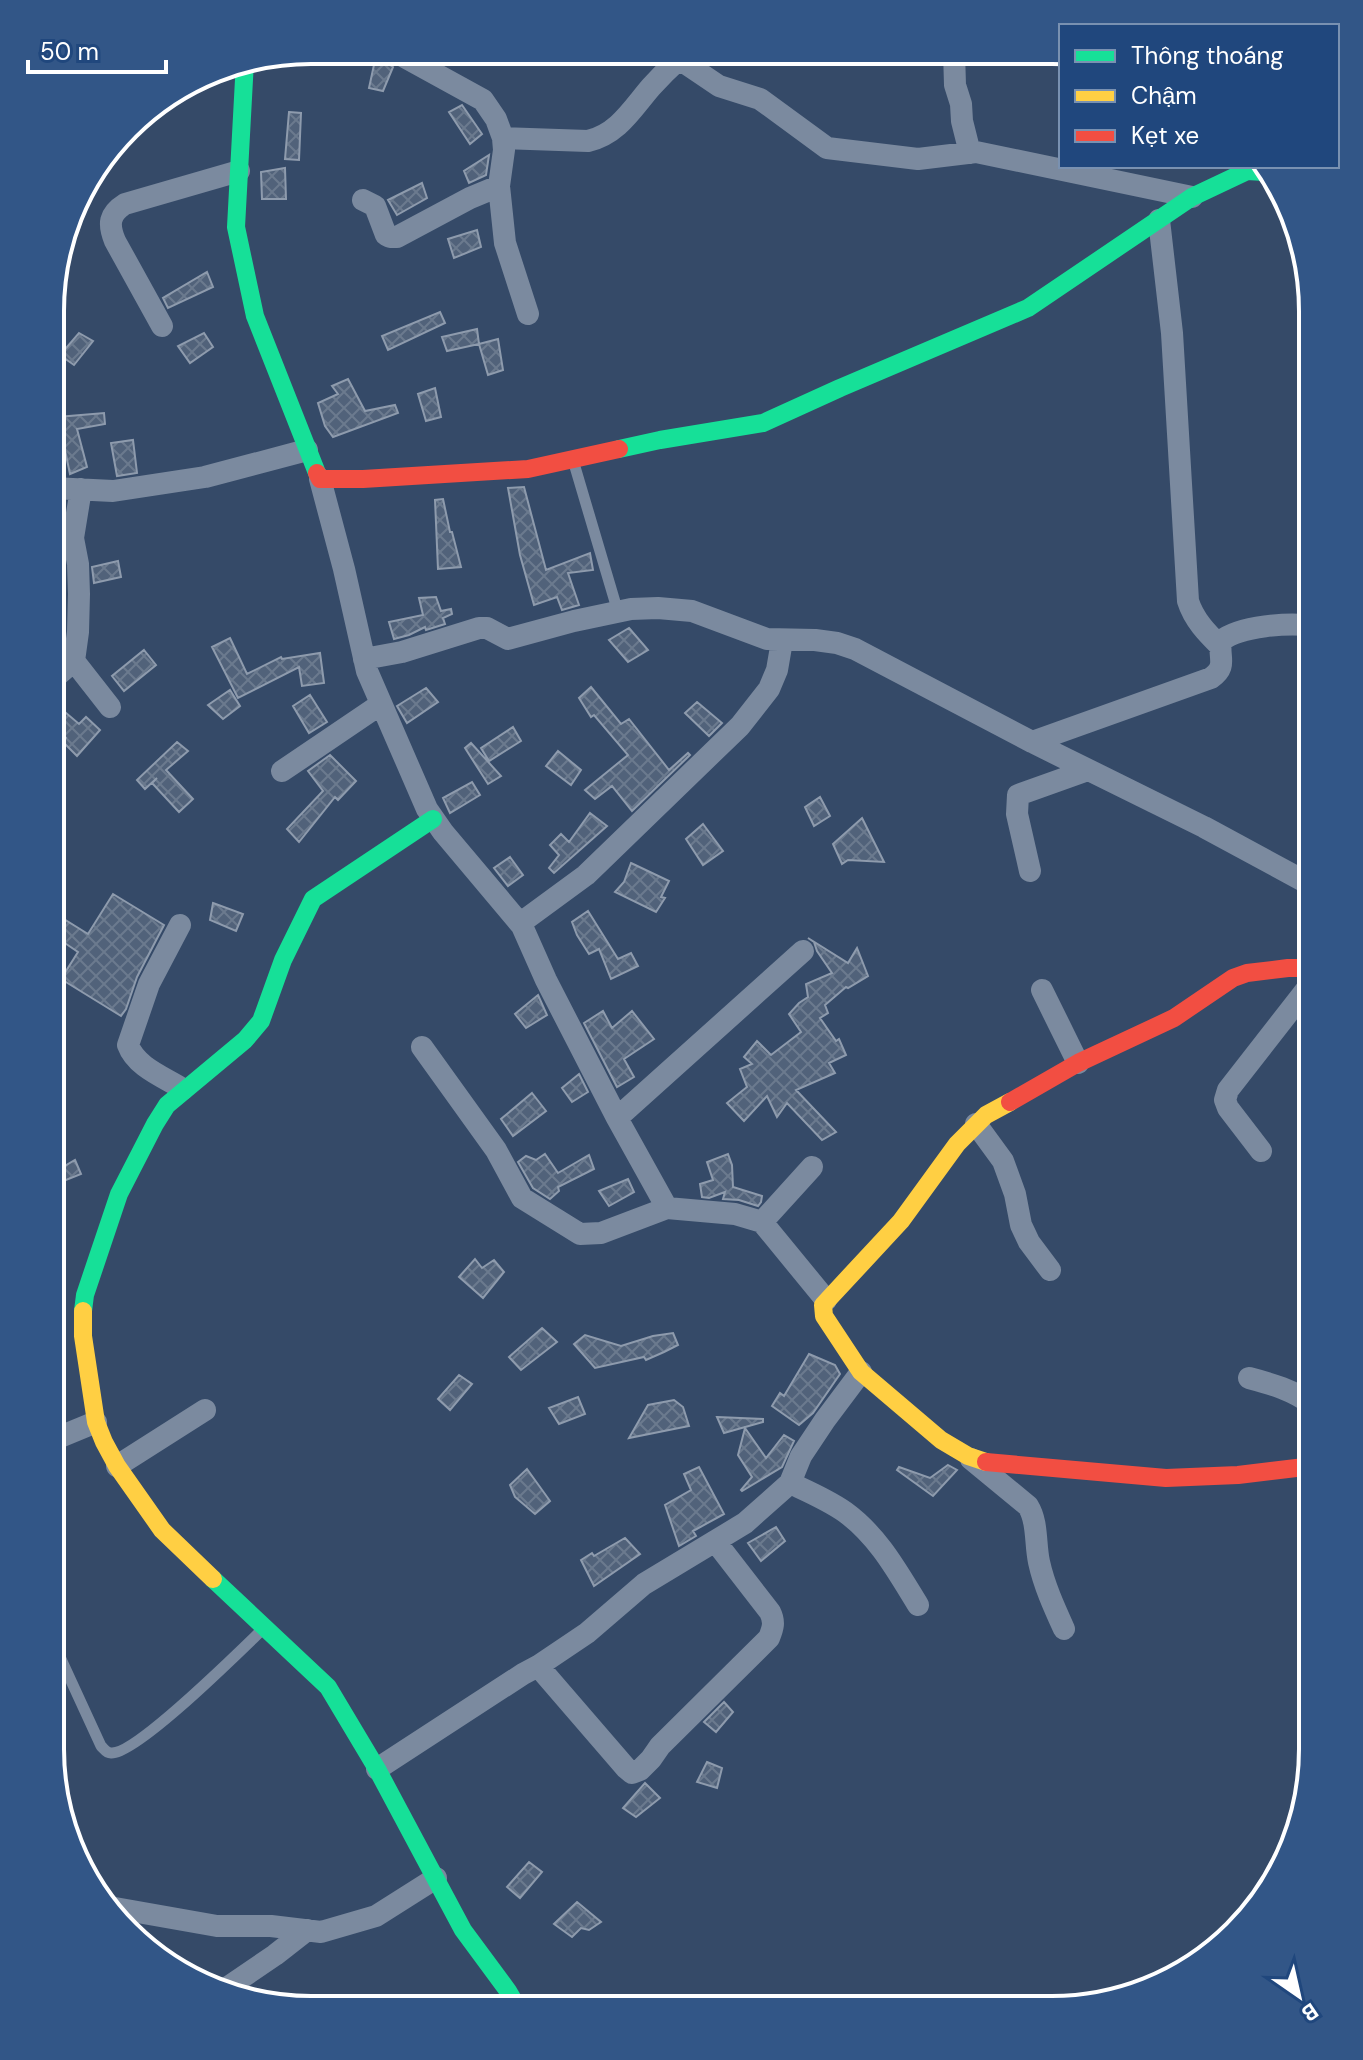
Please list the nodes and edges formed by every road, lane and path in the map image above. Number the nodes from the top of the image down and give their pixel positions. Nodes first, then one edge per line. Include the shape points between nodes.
1 (692, 64) edge
2 (954, 64) edge
3 (419, 65) edge
4 (671, 65) edge
5 (244, 74) edge
6 (503, 138) junction
7 (970, 153) junction
8 (239, 171) junction
9 (1255, 171) edge
10 (499, 186) junction
11 (1192, 197) junction
12 (363, 200) dead end
13 (1159, 220) junction
14 (528, 314) dead end
15 (162, 326) dead end
16 (307, 450) junction
17 (573, 459) junction
18 (320, 479) junction
19 (64, 488) edge
20 (81, 489) junction
21 (618, 612) junction
22 (1299, 623) edge
23 (782, 641) junction
24 (1220, 646) junction
25 (364, 659) junction
26 (74, 661) junction
27 (64, 670) edge
28 (381, 704) junction
29 (110, 707) dead end
30 (1032, 742) junction
31 (1088, 770) junction
32 (282, 771) dead end
33 (433, 819) junction
34 (1030, 871) dead end
35 (1299, 878) edge
36 (180, 925) dead end
37 (522, 926) junction
38 (803, 951) dead end
39 (1299, 968) edge
40 (1042, 990) dead end
41 (1299, 1000) edge
42 (422, 1047) dead end
43 (1078, 1063) junction
44 (183, 1089) junction
45 (617, 1118) junction
46 (976, 1124) junction
47 (1261, 1151) dead end
48 (812, 1167) dead end
49 (667, 1208) junction
50 (762, 1222) junction
51 (1050, 1270) dead end
52 (826, 1300) junction
53 (861, 1372) junction
54 (1249, 1378) dead end
55 (1298, 1395) edge
56 (205, 1410) dead end
57 (96, 1422) junction
58 (64, 1435) edge
59 (968, 1456) junction
60 (117, 1466) junction
61 (1298, 1468) edge
62 (790, 1483) junction
63 (715, 1541) junction
64 (918, 1605) dead end
65 (266, 1627) junction
66 (1064, 1629) dead end
67 (64, 1666) edge
68 (538, 1666) junction
69 (377, 1769) junction
70 (436, 1878) junction
71 (124, 1910) edge
72 (307, 1930) junction
73 (234, 1983) edge
74 (511, 1996) edge

1 - 7 street via 719,86 760,99 827,148 918,159
2 - 7 street
3 - 6 street via 483,100
4 - 6 street via 622,123 599,138
5 - 8 street
6 - 10 street
7 - 11 street
8 - 15 street via 125,204 111,217 115,241
8 - 16 street via 236,227 255,316
9 - 11 street
10 - 12 street via 397,237 386,235 375,206
10 - 14 street via 505,243
11 - 13 street
13 - 17 street via 1028,308 763,423
13 - 24 street via 1172,333 1188,601
16 - 18 street
16 - 20 street via 205,477 113,491
17 - 18 street via 528,469
17 - 21 lane
18 - 25 street
19 - 20 street
20 - 26 street via 73,538 79,594
21 - 23 street via 683,610
21 - 25 street via 508,639 479,628
22 - 24 street via 1232,634
23 - 30 street via 815,640 855,649
23 - 37 street via 769,689 740,726 586,875
24 - 30 street via 1221,666 1211,678
25 - 28 street
26 - 27 street
26 - 29 street
28 - 32 street
28 - 33 street
30 - 31 street
31 - 34 street via 1018,795
31 - 35 street
33 - 37 street
33 - 44 street via 313,899 261,1021
36 - 44 street via 149,984 128,1045 141,1063
37 - 45 street
38 - 45 street
39 - 43 street via 1233,978 1174,1018
40 - 43 street
41 - 47 street via 1225,1100
42 - 49 street via 496,1150 522,1198 580,1234 601,1233
43 - 46 street
44 - 57 street via 155,1124 119,1194 85,1295 83,1336
45 - 49 street
46 - 51 street via 1003,1161 1021,1225
46 - 52 street via 901,1221
48 - 50 street
49 - 50 street
50 - 52 street
52 - 53 street via 824,1316
53 - 59 street via 941,1440
53 - 62 street via 801,1456
54 - 55 street
56 - 60 street
57 - 58 street
57 - 60 street
59 - 61 street via 1166,1478
59 - 66 street via 1034,1515 1040,1564
60 - 65 street via 162,1530
62 - 63 street via 745,1523
62 - 64 street via 859,1523 883,1549
63 - 68 street via 644,1584
63 - 68 street via 770,1612 773,1629 640,1770 632,1773 626,1768
65 - 67 lane via 151,1730 111,1753 101,1746
65 - 69 street via 328,1687
68 - 69 street
69 - 70 street
70 - 72 street via 376,1916 321,1932
70 - 74 street via 463,1930
71 - 72 street via 217,1926
72 - 73 street

